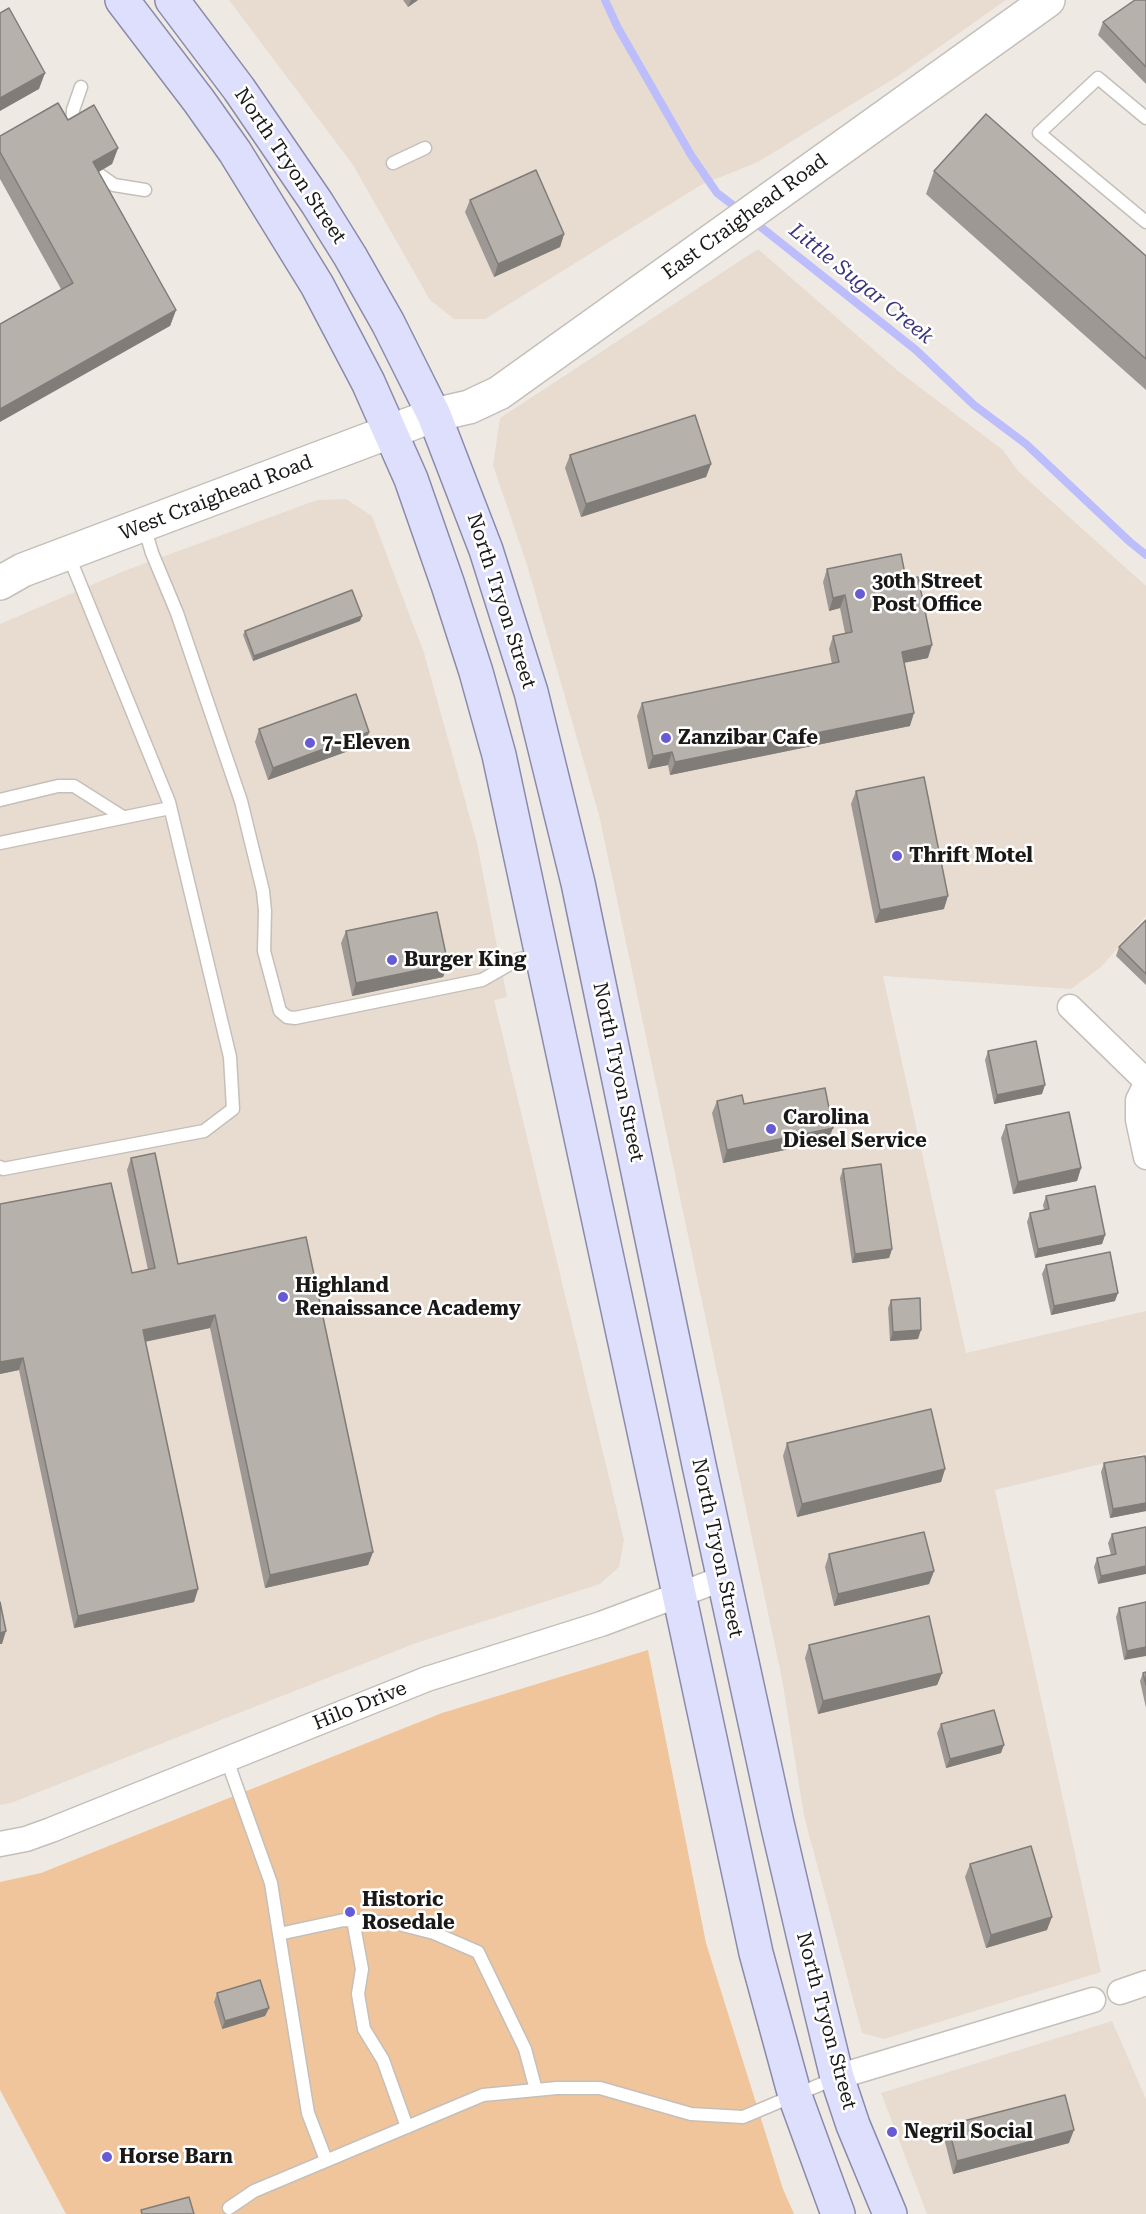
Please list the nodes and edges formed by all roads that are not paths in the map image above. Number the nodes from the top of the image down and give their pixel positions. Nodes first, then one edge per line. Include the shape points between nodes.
1 (122, 0) edge
2 (172, 0) edge
3 (1048, 0) edge
4 (81, 87) dead end
5 (1146, 118) edge
6 (72, 130) edge
7 (424, 148) dead end
8 (393, 163) dead end
9 (97, 172) edge
10 (145, 190) dead end
11 (1146, 222) edge
12 (434, 415) junction
13 (390, 432) junction
14 (144, 525) junction
15 (68, 554) junction
16 (0, 583) edge
17 (0, 800) edge
18 (170, 808) junction
19 (123, 817) junction
20 (0, 843) edge
21 (541, 954) junction
22 (1070, 1007) dead end
23 (1146, 1082) edge
24 (1146, 1157) edge
25 (0, 1167) edge
26 (724, 1578) junction
27 (678, 1595) junction
28 (227, 1760) junction
29 (0, 1844) edge
30 (353, 1920) junction
31 (279, 1934) junction
32 (1146, 1983) edge
33 (1120, 1992) dead end
34 (1093, 2000) dead end
35 (837, 2078) junction
36 (536, 2090) junction
37 (795, 2096) junction
38 (407, 2127) junction
39 (326, 2160) junction
40 (229, 2208) dead end
41 (838, 2214) edge
42 (890, 2214) edge

1 - 13 main road, North Tryon Street via 199,101 267,202 322,295
2 - 12 main road, North Tryon Street via 317,203 388,323
3 - 12 street, East Craighead Road via 499,393 469,407
4 - 6 lane via 73,110
5 - 11 lane via 1098,78 1039,133
7 - 8 lane
9 - 10 lane via 114,185
12 - 13 street, West Craighead Road
12 - 26 main road, North Tryon Street via 486,550 531,692 578,883
13 - 14 street, West Craighead Road
13 - 21 main road, North Tryon Street via 411,479 476,672 499,755
14 - 15 street, West Craighead Road
14 - 21 lane via 241,801 263,891 264,951 280,1011 296,1018 482,980 517,960
15 - 16 street, West Craighead Road
15 - 18 lane
17 - 19 lane via 74,786
18 - 19 lane
18 - 25 lane via 230,1058 233,1109 204,1131
19 - 20 lane
21 - 27 main road, North Tryon Street
22 - 23 street
23 - 24 street via 1138,1100 1138,1120
26 - 27 street, Hilo Drive
26 - 35 main road, North Tryon Street
27 - 28 street, Hilo Drive via 601,1624 427,1679
27 - 37 main road, North Tryon Street via 756,1953
28 - 29 street, Hilo Drive via 51,1830
28 - 31 lane via 271,1883
30 - 31 lane
30 - 36 lane via 395,1923 434,1933 478,1952 525,2049
30 - 38 lane via 362,1969 358,1994 364,2029 383,2060
31 - 39 lane via 308,2113
32 - 33 street
34 - 35 street
35 - 37 lane
35 - 42 main road, North Tryon Street
36 - 37 lane via 600,2088 691,2114 743,2117
36 - 38 lane via 483,2095
37 - 41 main road, North Tryon Street
38 - 39 lane
39 - 40 lane via 254,2191

